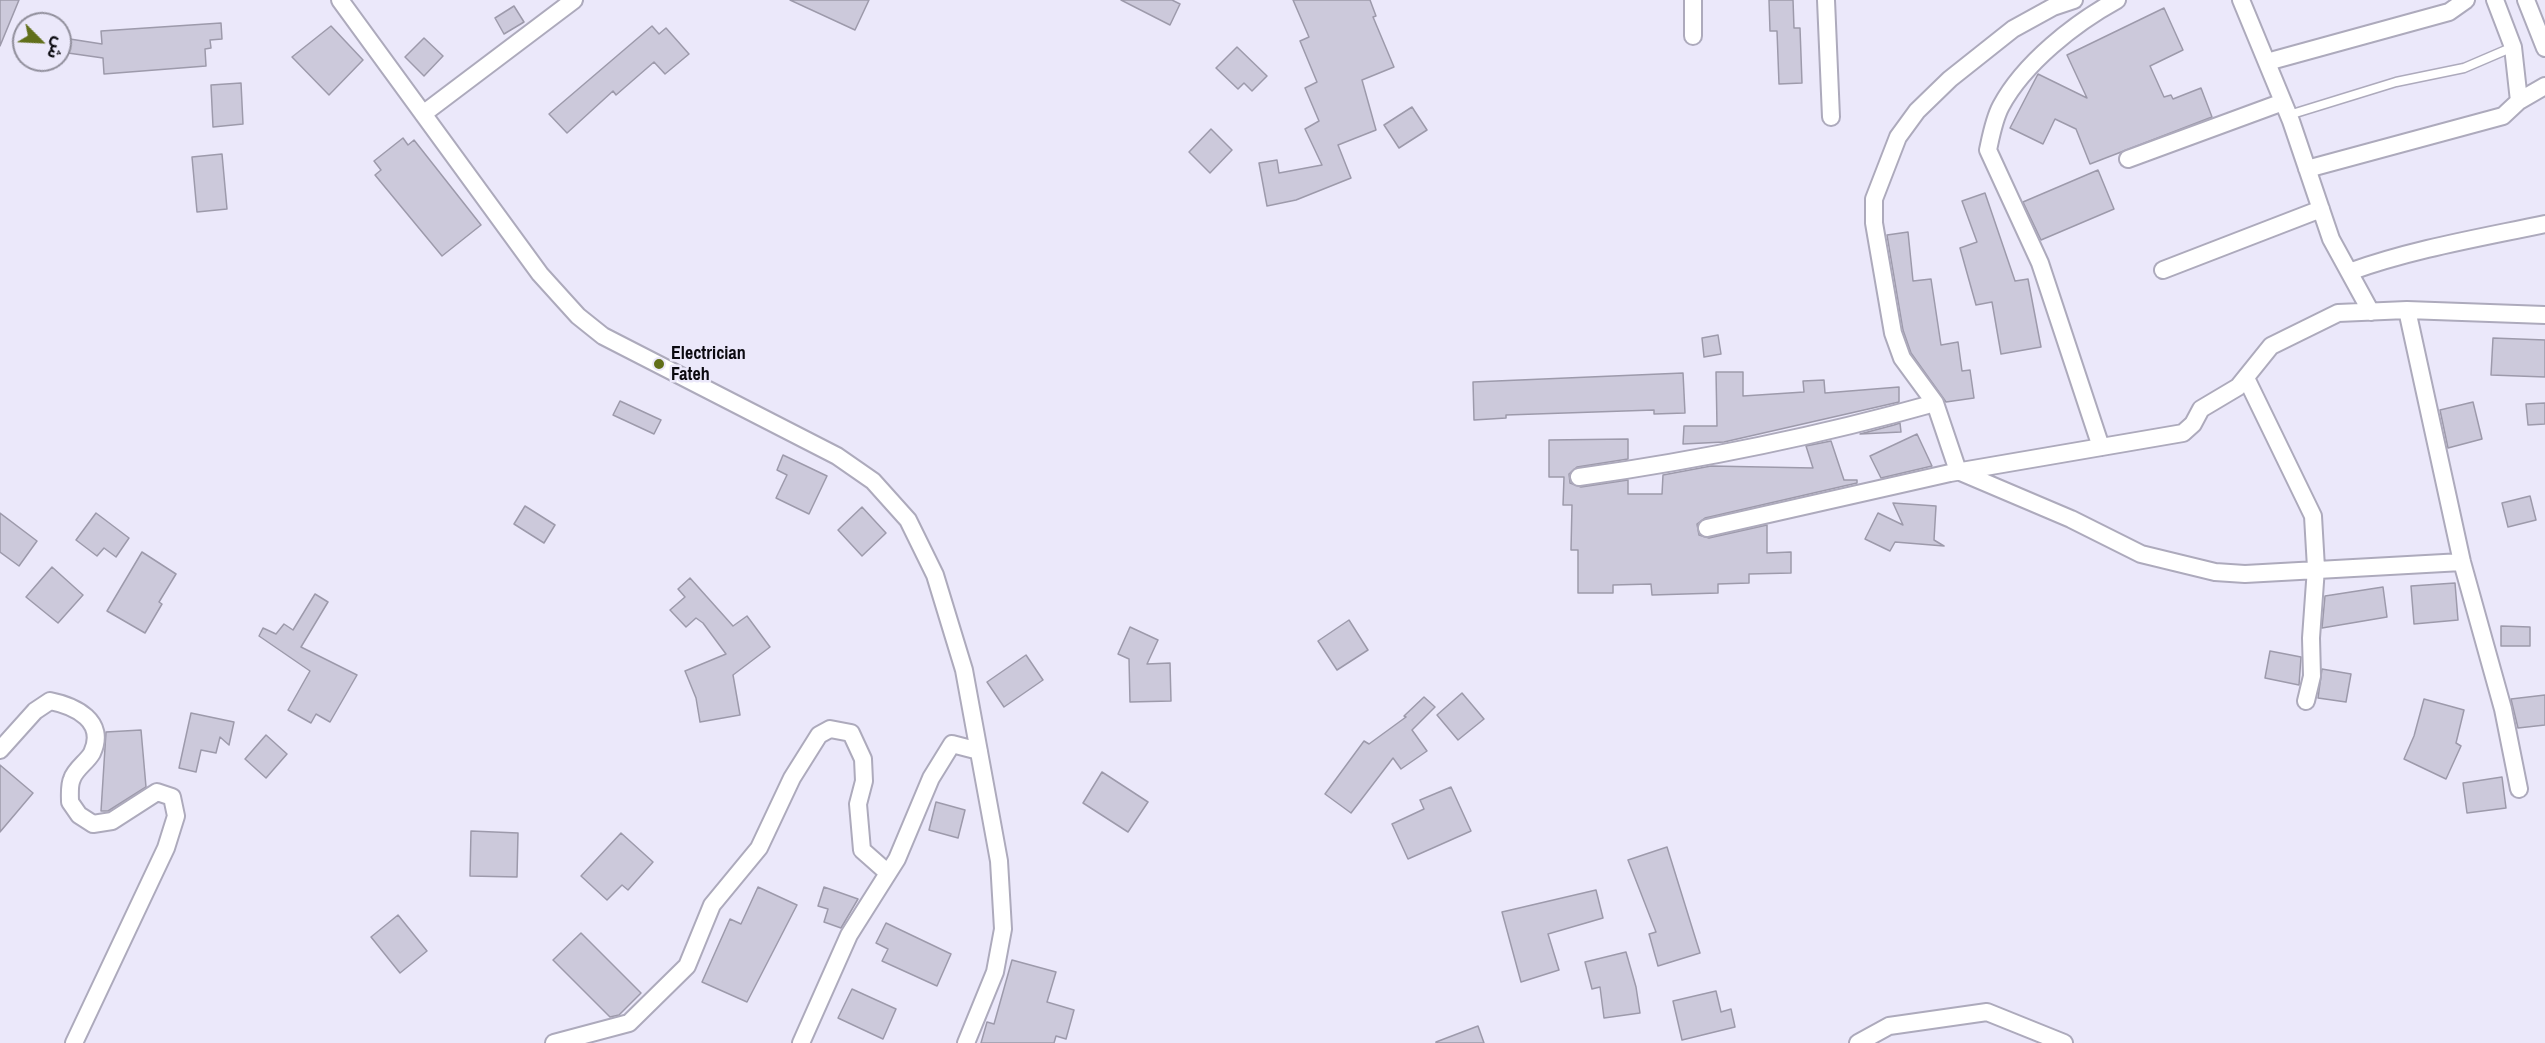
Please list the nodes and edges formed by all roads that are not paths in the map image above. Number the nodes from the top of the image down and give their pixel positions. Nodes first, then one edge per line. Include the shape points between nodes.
1 (340, 0) edge
2 (574, 0) edge
3 (1693, 0) edge
4 (1826, 0) edge
5 (2074, 0) edge
6 (2117, 0) edge
7 (2241, 0) edge
8 (2466, 0) edge
9 (2495, 0) edge
10 (2526, 0) edge
11 (1693, 36) dead end
12 (2513, 47) junction
13 (2545, 48) edge
14 (2267, 62) junction
15 (2545, 86) edge
16 (2519, 101) junction
17 (2286, 108) junction
18 (423, 114) junction
19 (1831, 117) dead end
20 (2128, 159) dead end
21 (2307, 169) junction
22 (2321, 209) junction
23 (2545, 224) edge
24 (2163, 270) dead end
25 (2349, 272) junction
26 (2408, 310) junction
27 (2371, 312) junction
28 (2545, 315) edge
29 (2246, 378) junction
30 (1935, 404) junction
31 (2101, 447) junction
32 (1958, 471) junction
33 (1580, 477) dead end
34 (1707, 528) dead end
35 (2462, 562) junction
36 (2316, 568) junction
37 (2306, 701) dead end
38 (0, 750) edge
39 (979, 751) junction
40 (2519, 789) dead end
41 (888, 873) junction
42 (74, 1042) edge
43 (554, 1043) edge
44 (801, 1043) edge
45 (966, 1043) edge
46 (1858, 1043) edge
47 (2064, 1043) edge

1 - 18 street
2 - 18 street
3 - 11 street
4 - 19 street
5 - 30 street via 2013,28 1917,111 1898,137 1874,199 1874,223 1893,333 1902,358
6 - 31 street via 2081,20 2018,81 2000,107 1988,150 2040,263
7 - 14 street
8 - 14 street via 2449,12
9 - 12 street
10 - 13 street
12 - 16 street
12 - 17 lane via 2464,68
14 - 17 street
15 - 16 street
16 - 21 street via 2503,116
17 - 20 street
17 - 21 street
18 - 39 street via 540,274 578,316 603,336 837,456 873,481 908,520 935,575 961,659
21 - 22 street
22 - 24 street
22 - 25 street via 2331,239
23 - 25 street via 2470,237
25 - 27 street
26 - 27 street
26 - 28 street
26 - 35 street
27 - 29 street via 2338,313 2296,332 2271,346
29 - 31 street via 2201,409 2183,433
29 - 36 street via 2313,516
30 - 32 street
30 - 33 street via 1752,447
31 - 32 street
32 - 34 street
32 - 36 street via 2141,554 2175,564 2245,574
35 - 36 street
35 - 40 street via 2503,709
36 - 37 street via 2312,676
38 - 42 street via 35,711 50,701 71,705 86,713 95,734 92,752 72,779 70,802 79,815 93,824 112,821 157,792 172,797 176,816 166,848
39 - 41 street via 952,744 931,778
39 - 45 street via 999,861 1003,929 995,972
41 - 43 street via 862,850 858,804 864,781 863,759 851,733 830,729 819,735 792,778 759,849 712,905 687,966 629,1023
41 - 44 street via 849,935
46 - 47 street via 1889,1026 1987,1012

